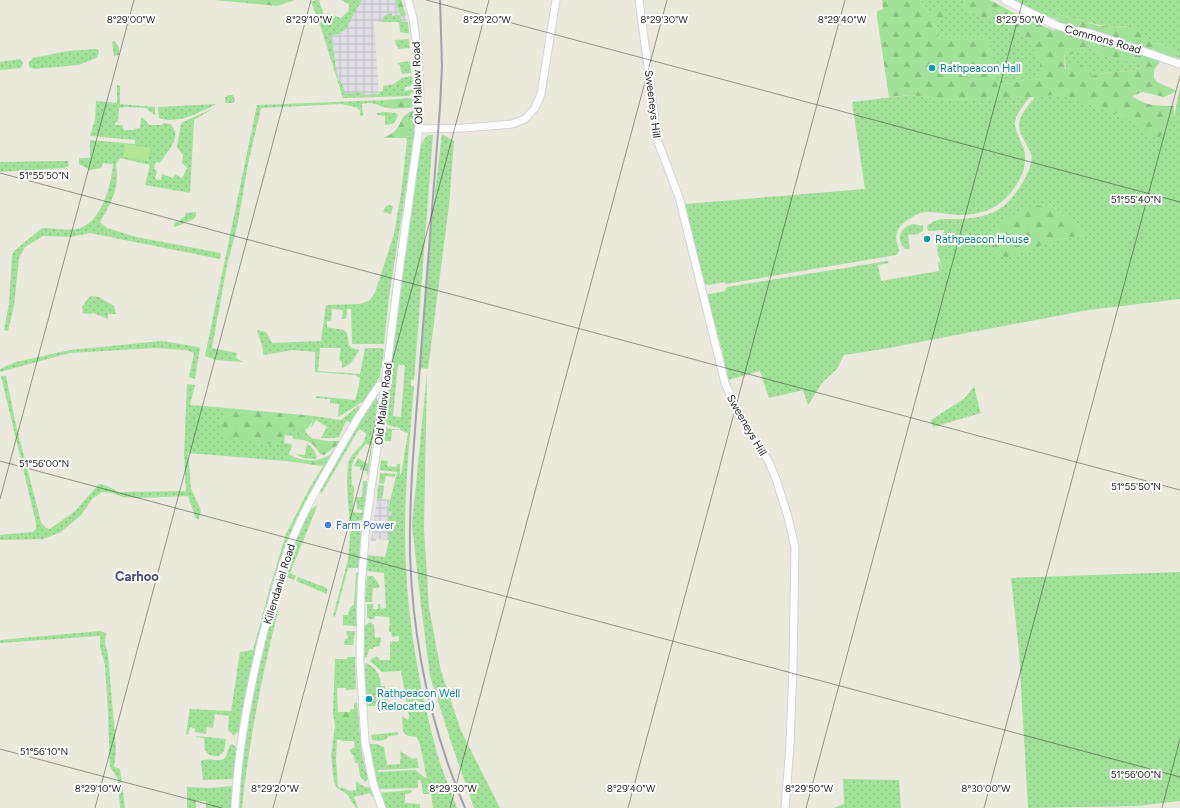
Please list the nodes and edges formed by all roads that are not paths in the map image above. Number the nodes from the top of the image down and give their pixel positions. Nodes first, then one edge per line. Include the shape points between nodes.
1 (408, 0) edge
2 (556, 0) edge
3 (639, 0) edge
4 (1005, 0) edge
5 (1180, 64) edge
6 (420, 129) junction
7 (385, 385) junction
8 (235, 808) edge
9 (382, 808) edge
10 (785, 808) edge

1 - 6 street, Old Mallow Road via 418,55
2 - 6 street via 541,94 535,108 525,119 512,124
3 - 10 street, Sweeneys Hill via 658,142 679,197 725,383 738,413 769,462 788,517 795,547 790,748
4 - 5 street, Commons Road via 1055,25 1090,33
6 - 7 street, Old Mallow Road
7 - 8 street, Killendaniel Road via 379,386 364,406 303,515 286,556 248,700
7 - 9 street, Old Mallow Road via 366,524 360,629 365,742 373,783

